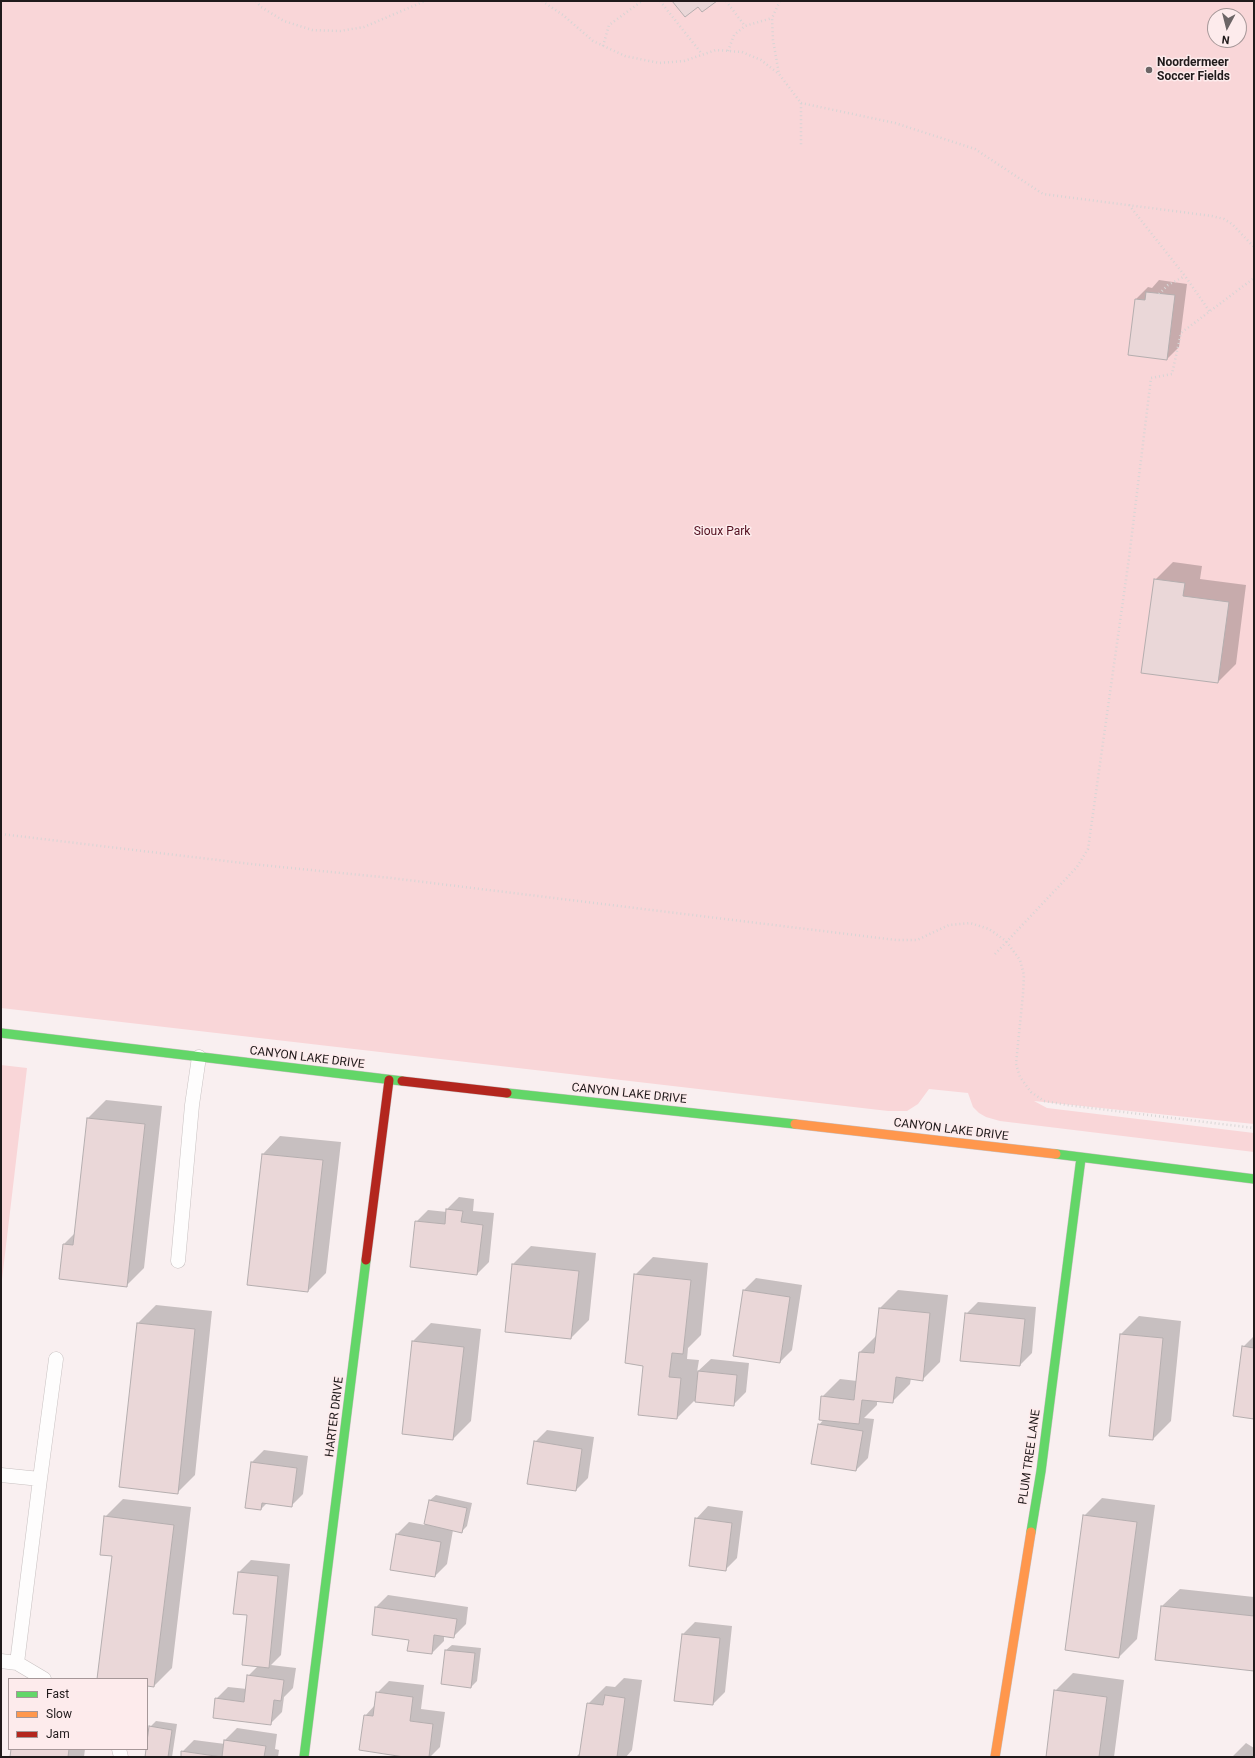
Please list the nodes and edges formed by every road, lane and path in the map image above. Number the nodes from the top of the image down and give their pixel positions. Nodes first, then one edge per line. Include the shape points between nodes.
1 (256, 1) edge
2 (425, 1) edge
3 (542, 1) edge
4 (642, 1) edge
5 (660, 1) edge
6 (726, 1) edge
7 (780, 1) edge
8 (772, 18) junction
9 (745, 26) junction
10 (603, 46) junction
11 (728, 51) junction
12 (702, 54) junction
13 (779, 74) junction
14 (801, 103) junction
15 (801, 146) dead end
16 (1128, 205) junction
17 (1254, 247) edge
18 (1185, 276) junction
19 (1254, 278) edge
20 (1159, 294) dead end
21 (1210, 312) junction
22 (1, 834) edge
23 (1006, 941) junction
24 (995, 954) dead end
25 (1, 1033) edge
26 (199, 1057) junction
27 (389, 1080) junction
28 (1254, 1128) edge
29 (1081, 1158) junction
30 (1254, 1179) edge
31 (178, 1261) dead end
32 (56, 1359) dead end
33 (1, 1475) edge
34 (40, 1479) junction
35 (1, 1661) edge
36 (17, 1663) junction
37 (42, 1678) edge
38 (304, 1757) edge
39 (995, 1757) edge

1 - 2 path via 284,21 312,30 340,31 364,27
3 - 10 path
4 - 10 path via 610,25
5 - 12 path
6 - 9 path
7 - 8 path
8 - 9 path
8 - 13 path
9 - 11 path via 734,35
10 - 12 path via 625,56 658,63 684,60
11 - 12 path via 716,50
11 - 13 path via 742,52 761,60
13 - 14 path
14 - 15 path
14 - 16 path via 896,123 975,149 1043,194
16 - 17 path via 1224,218
16 - 18 path
18 - 20 path via 1168,285
18 - 21 path
19 - 21 path
21 - 23 path via 1181,333 1172,374 1151,378 1129,558 1088,849 1077,867
22 - 23 path via 399,879 896,940 917,940 949,925 970,924 989,929
23 - 24 path
23 - 28 path via 1020,960 1024,975 1016,1064 1020,1077 1031,1092 1044,1101 1067,1105
25 - 26 street, CANYON LAKE DRIVE
26 - 27 street, CANYON LAKE DRIVE
26 - 31 lane via 192,1105
27 - 29 street, CANYON LAKE DRIVE via 940,1140
27 - 38 street, HARTER DRIVE
29 - 30 street, CANYON LAKE DRIVE
29 - 39 street, PLUM TREE LANE via 1041,1471
32 - 34 lane
33 - 34 lane
34 - 36 lane
35 - 36 lane
36 - 37 lane

